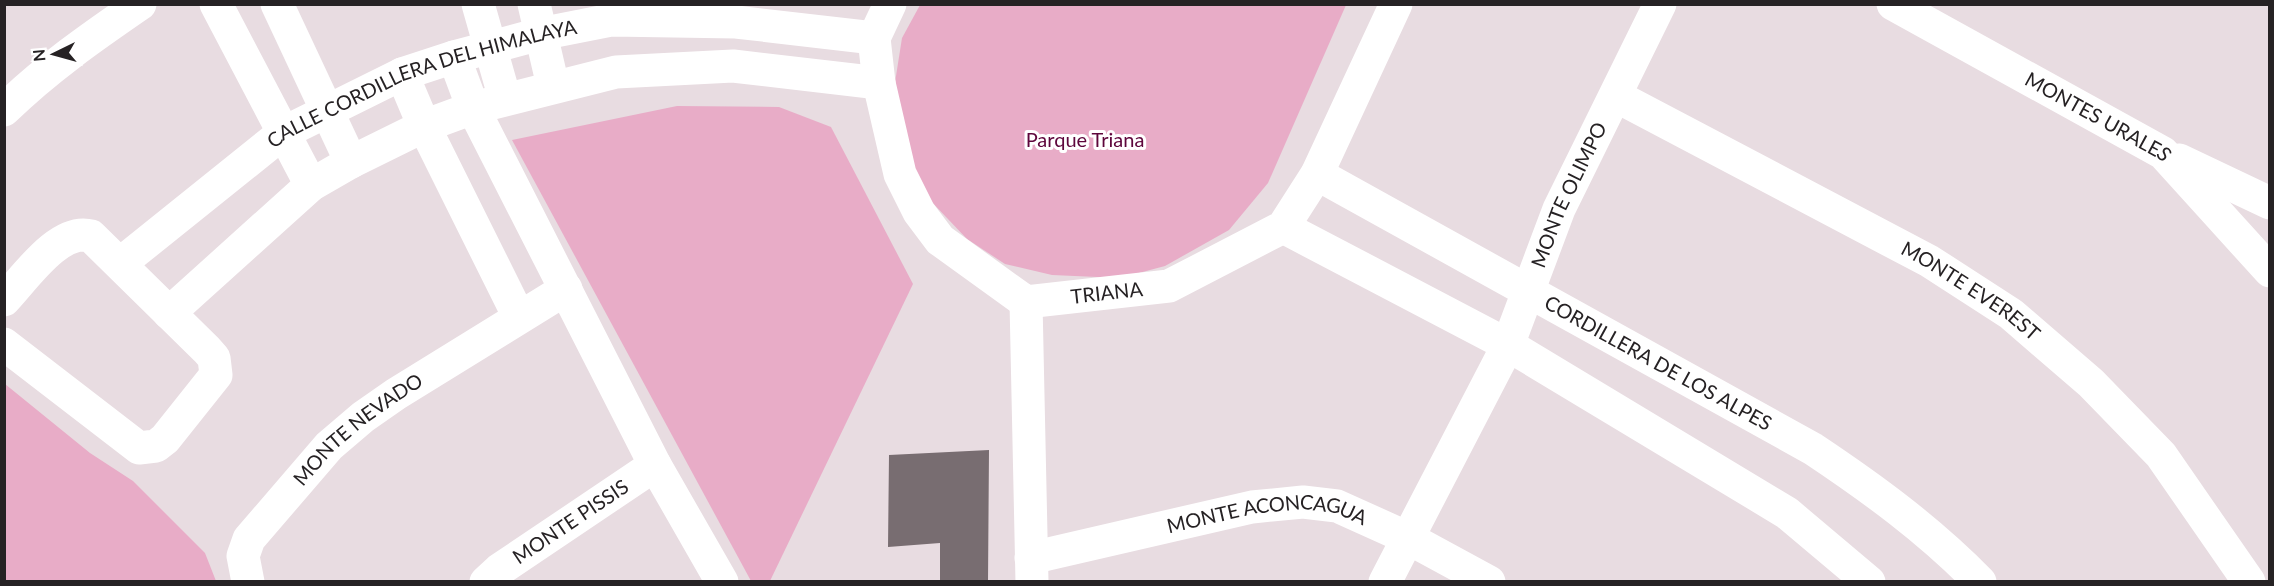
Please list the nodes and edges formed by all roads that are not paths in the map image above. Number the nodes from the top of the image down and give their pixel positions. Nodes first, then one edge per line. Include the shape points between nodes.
1 (140, 4) edge
2 (216, 4) edge
3 (277, 4) edge
4 (478, 4) edge
5 (890, 4) edge
6 (1396, 4) edge
7 (1660, 4) edge
8 (1893, 4) edge
9 (537, 19) edge
10 (874, 38) junction
11 (489, 47) junction
12 (454, 57) junction
13 (402, 74) junction
14 (879, 83) junction
15 (553, 86) junction
16 (1616, 96) junction
17 (505, 99) junction
18 (473, 108) junction
19 (4, 110) edge
20 (327, 110) junction
21 (424, 126) junction
22 (283, 133) junction
23 (2163, 153) junction
24 (351, 162) junction
25 (1317, 174) junction
26 (311, 185) junction
27 (2270, 203) edge
28 (1283, 227) junction
29 (121, 263) junction
30 (2270, 271) edge
31 (566, 289) junction
32 (1527, 290) junction
33 (4, 300) edge
34 (1026, 302) junction
35 (169, 313) junction
36 (519, 317) junction
37 (4, 344) edge
38 (1508, 345) junction
39 (655, 465) junction
40 (1408, 538) junction
41 (1031, 570) edge
42 (248, 582) edge
43 (486, 582) edge
44 (722, 582) edge
45 (1385, 582) edge
46 (1489, 582) edge
47 (1869, 582) edge
48 (1980, 582) edge
49 (2248, 582) edge

1 - 19 street via 50,68
2 - 22 street
3 - 20 street
4 - 11 street
5 - 10 street
6 - 25 street, TRIANA
7 - 16 street, MONTE OLIMPO
8 - 23 street, MONTES URALES
9 - 10 street, CALLE CORDILLERA DEL HIMALAYA via 736,22
9 - 11 street, CALLE CORDILLERA DEL HIMALAYA
9 - 15 street
10 - 14 street
11 - 12 street, CALLE CORDILLERA DEL HIMALAYA
11 - 17 street
12 - 13 street, CALLE CORDILLERA DEL HIMALAYA
12 - 18 street
13 - 20 street, CALLE CORDILLERA DEL HIMALAYA
13 - 21 street
14 - 15 street, CALLE CORDILLERA DEL HIMALAYA via 733,66 615,72
14 - 34 street via 900,174 919,212 940,240
15 - 17 street, CALLE CORDILLERA DEL HIMALAYA
16 - 32 street, MONTE OLIMPO via 1558,209
16 - 49 street, MONTE EVEREST via 1929,261 2011,314 2091,383 2161,455
17 - 18 street, CALLE CORDILLERA DEL HIMALAYA
18 - 21 street, CALLE CORDILLERA DEL HIMALAYA
18 - 31 street
20 - 22 street, CALLE CORDILLERA DEL HIMALAYA
20 - 24 street
21 - 24 street, CALLE CORDILLERA DEL HIMALAYA
21 - 36 street
22 - 26 street
22 - 29 street, CALLE CORDILLERA DEL HIMALAYA
23 - 27 street
23 - 30 street, MONTES URALES
24 - 26 street, CALLE CORDILLERA DEL HIMALAYA
25 - 28 street, TRIANA
25 - 32 street, CORDILLERA DE LOS ALPES
26 - 35 street, CALLE CORDILLERA DEL HIMALAYA
28 - 34 street, TRIANA via 1169,286
28 - 38 street
29 - 33 street via 91,236 74,235 57,243
29 - 35 street
31 - 36 street, MONTE NEVADO
31 - 39 street
32 - 38 street, MONTE OLIMPO
32 - 48 street, CORDILLERA DE LOS ALPES via 1814,448 1947,548
34 - 41 street
35 - 37 street via 214,358 216,375 165,439 147,448 139,448
36 - 42 street, MONTE NEVADO via 396,394 329,446 249,539 243,556
38 - 40 street, MONTE OLIMPO
38 - 47 street via 1787,513
39 - 43 street, MONTE PISSIS
39 - 44 street
40 - 41 street, MONTE ACONCAGUA via 1337,506 1303,502 1252,507
40 - 45 street, MONTE OLIMPO
40 - 46 street, MONTE ACONCAGUA

